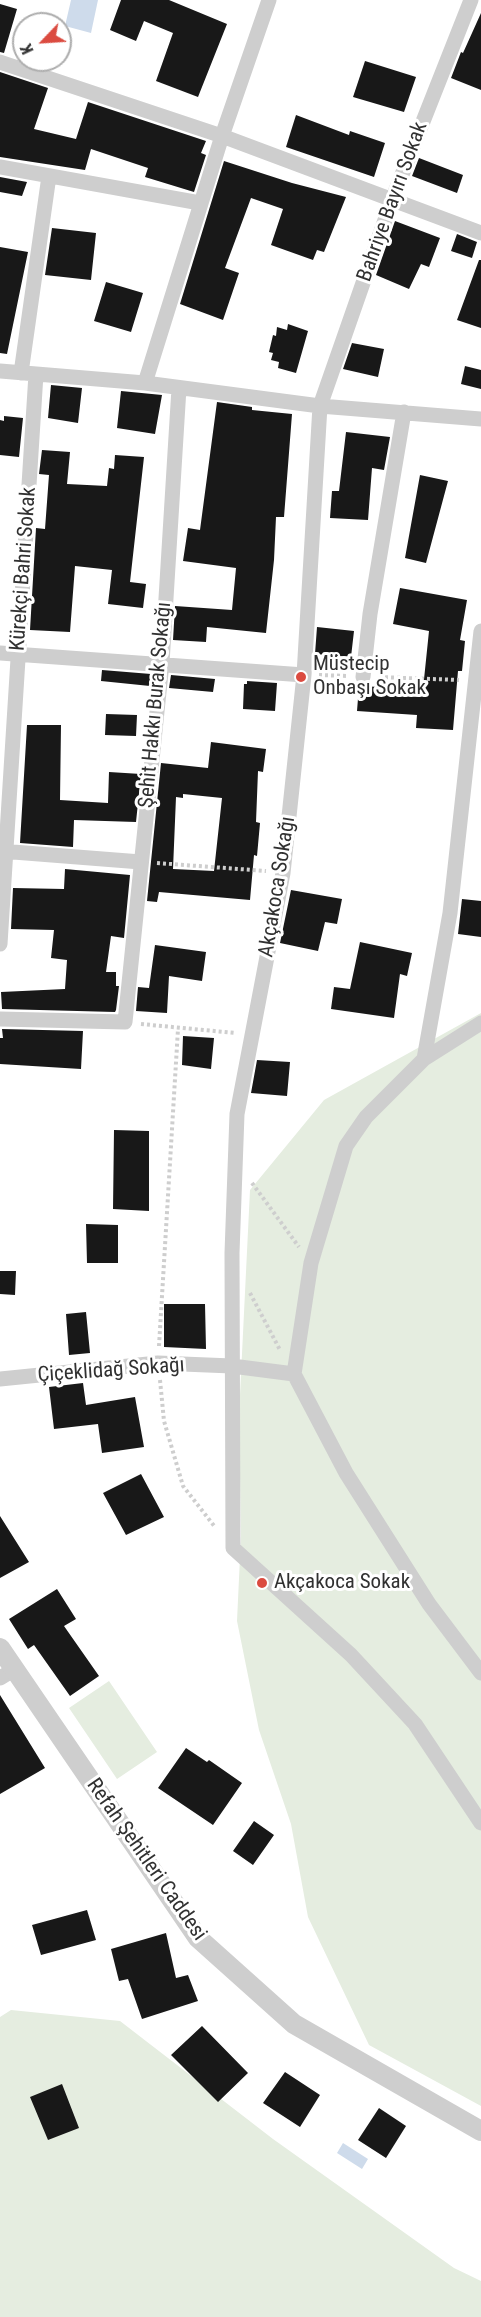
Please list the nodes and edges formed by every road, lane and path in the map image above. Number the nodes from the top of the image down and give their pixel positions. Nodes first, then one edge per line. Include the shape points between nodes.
1 (269, 0) edge
2 (471, 0) edge
3 (0, 62) edge
4 (222, 136) junction
5 (0, 167) edge
6 (49, 176) junction
7 (392, 200) junction
8 (200, 203) junction
9 (481, 233) edge
10 (0, 372) edge
11 (29, 373) junction
12 (145, 383) junction
13 (179, 388) junction
14 (320, 406) junction
15 (404, 412) junction
16 (481, 418) edge
17 (481, 631) edge
18 (0, 652) edge
19 (19, 654) junction
20 (162, 663) junction
21 (304, 675) junction
22 (363, 677) junction
23 (478, 681) edge
24 (3, 852) edge
25 (141, 862) junction
26 (283, 873) junction
27 (0, 944) edge
28 (0, 1019) edge
29 (125, 1022) junction
30 (481, 1023) edge
31 (178, 1029) junction
32 (252, 1034) junction
33 (424, 1059) junction
34 (235, 1160) junction
35 (311, 1263) junction
36 (246, 1285) dead end
37 (158, 1364) junction
38 (232, 1366) junction
39 (294, 1374) junction
40 (0, 1379) edge
41 (233, 1548) junction
42 (0, 1648) edge
43 (481, 1673) edge
44 (7, 1674) edge
45 (481, 1823) edge
46 (481, 2131) edge

1 - 4 street
2 - 7 street, Bahriye Bayırı Sokak
3 - 4 street
4 - 7 street
4 - 8 street
5 - 6 street
6 - 8 street
6 - 11 street, Kürekçi Bahri Sokak
7 - 9 street
7 - 14 street, Bahriye Bayırı Sokak
8 - 12 street
10 - 11 street
11 - 12 street
11 - 19 street, Kürekçi Bahri Sokak
12 - 13 street
13 - 14 street
13 - 20 street, Şehit Hakkı Burak Sokağı
14 - 15 street
14 - 21 street, Akçakoca Sokağı
15 - 16 street
15 - 22 street
17 - 23 street
18 - 19 street
19 - 20 street
19 - 24 street, Kürekçi Bahri Sokak
20 - 21 street
20 - 25 street, Şehit Hakkı Burak Sokağı
21 - 22 path
21 - 26 street, Akçakoca Sokağı
22 - 23 path
23 - 33 street via 450,913
24 - 25 street
24 - 27 street, Kürekçi Bahri Sokak
25 - 26 path
25 - 29 street, Şehit Hakkı Burak Sokağı
26 - 32 street, Akçakoca Sokağı
28 - 29 street
29 - 31 path
30 - 33 street
31 - 32 path
31 - 37 path
32 - 34 street, Akçakoca Sokağı via 237,1114
33 - 35 street via 366,1117 346,1146
34 - 35 path
34 - 38 street, Akçakoca Sokağı
35 - 39 street
36 - 39 path
37 - 38 street, Çiçeklidağ Sokağı
37 - 40 street, Çiçeklidağ Sokağı
37 - 41 path via 164,1421 183,1486
38 - 39 street, Çiçeklidağ Sokağı
38 - 41 street, Akçakoca Sokağı
39 - 43 street via 346,1473 429,1604
41 - 45 street via 351,1655 415,1724
42 - 44 street, Refah Şehitleri Caddesi
44 - 46 street, Refah Şehitleri Caddesi via 198,1938 294,2024

